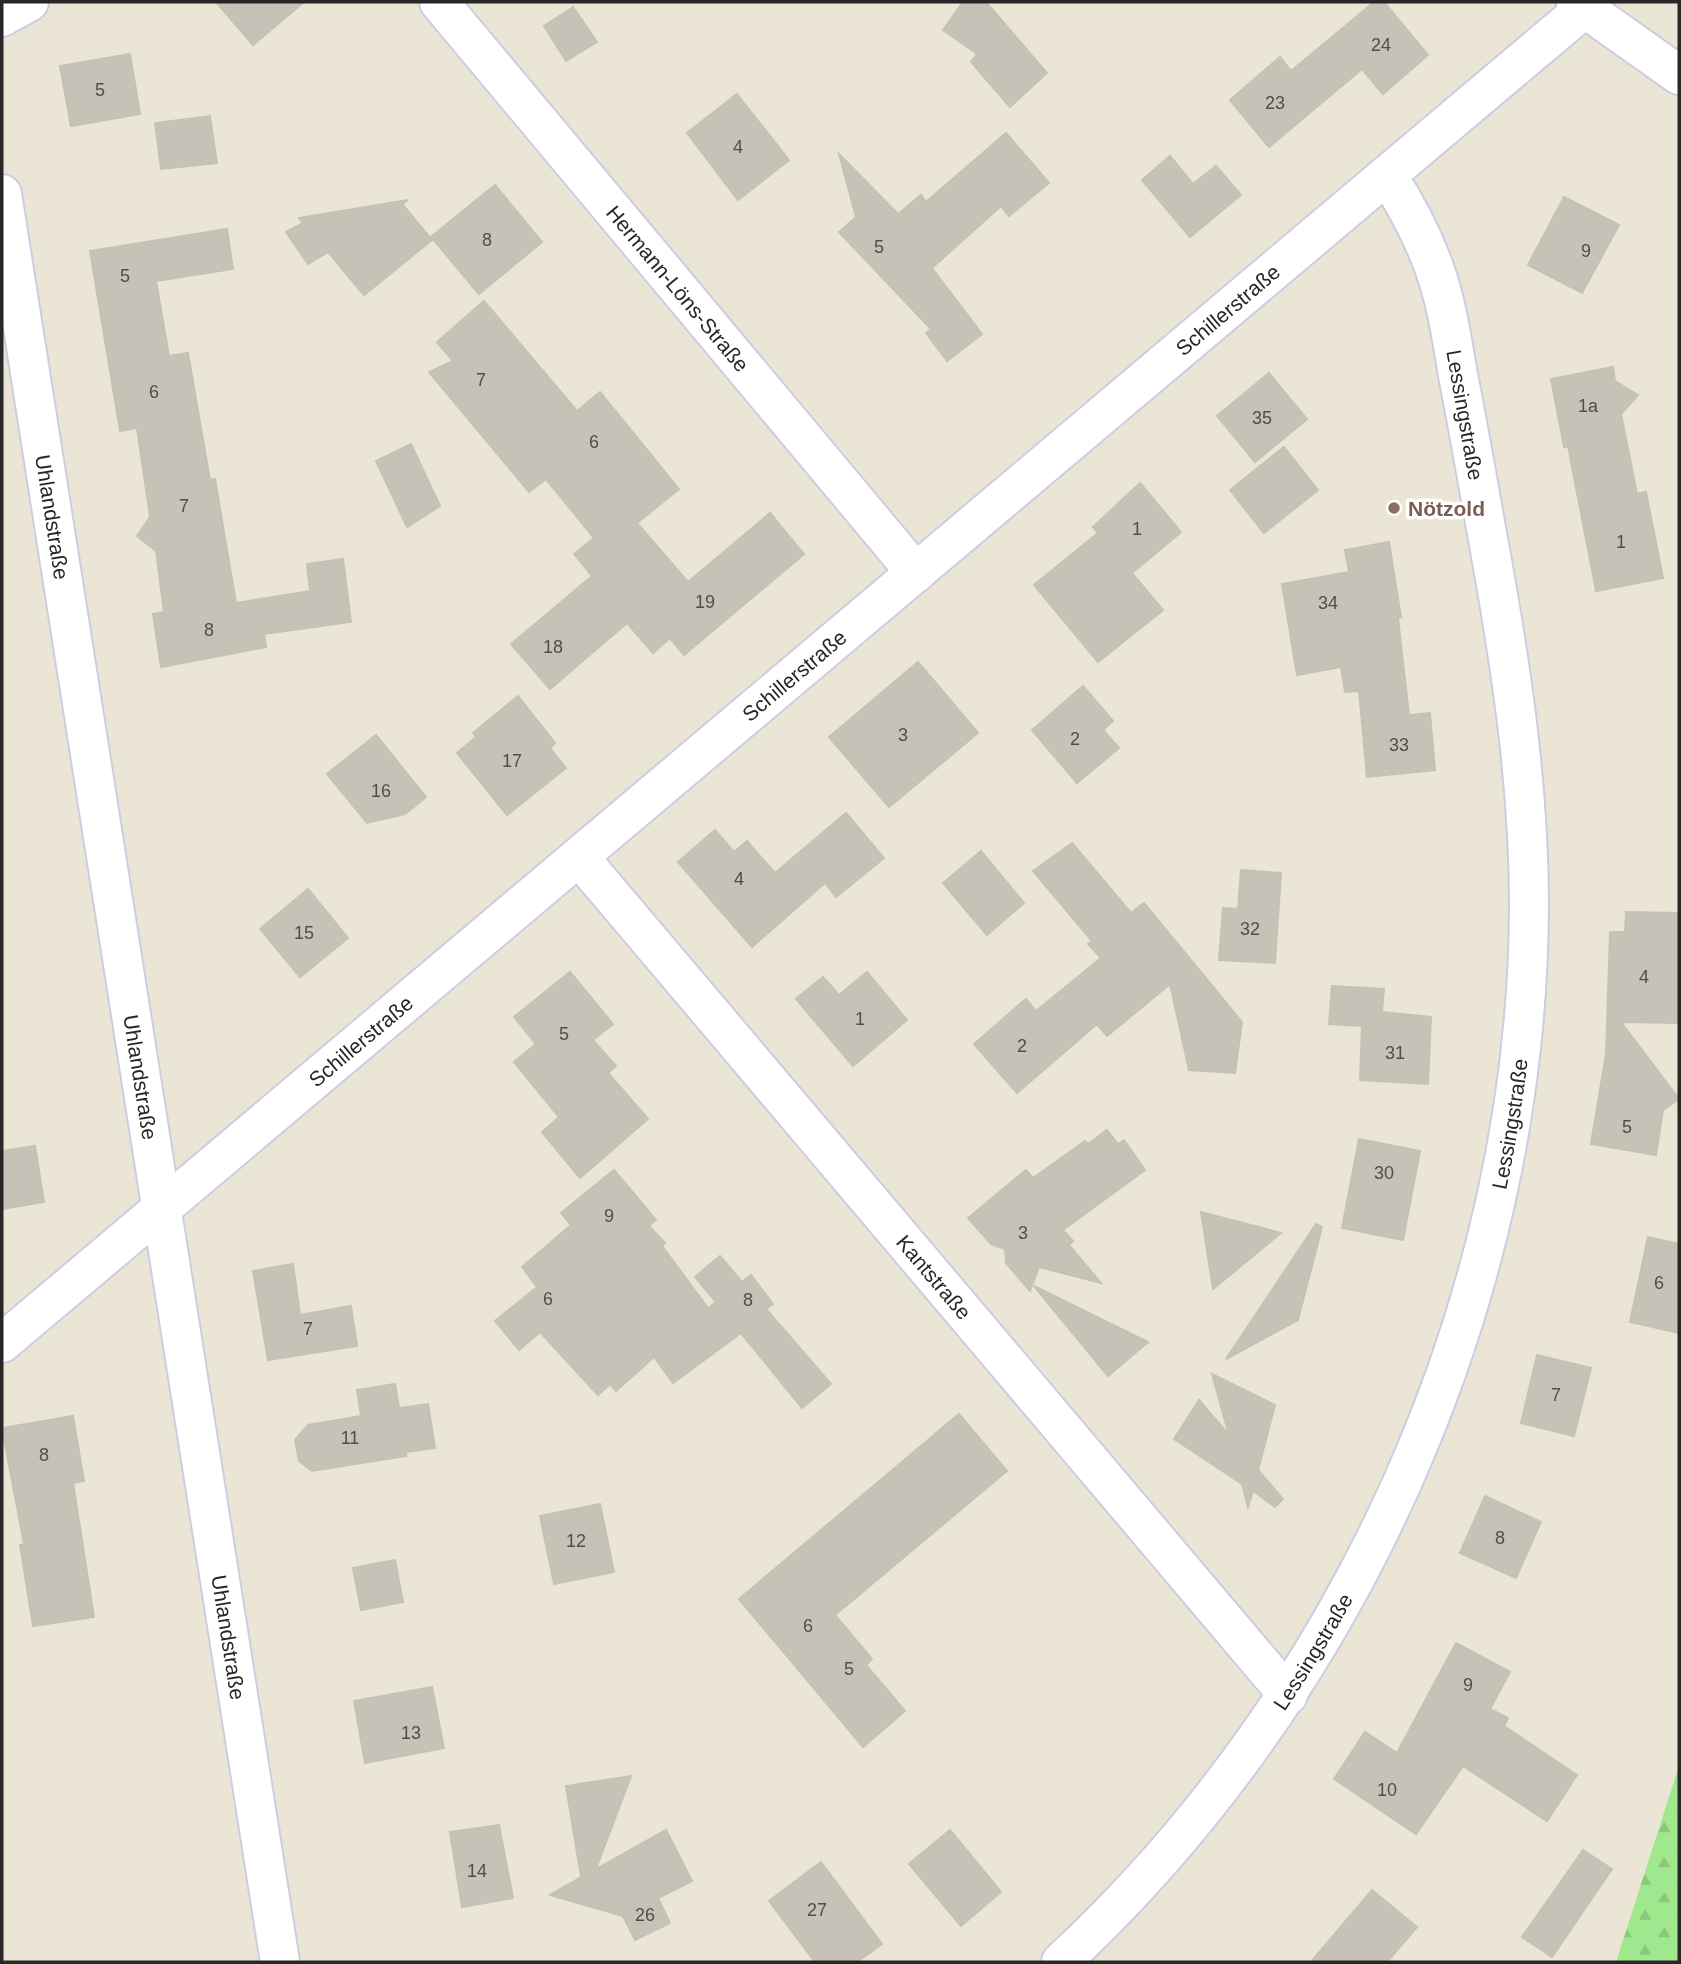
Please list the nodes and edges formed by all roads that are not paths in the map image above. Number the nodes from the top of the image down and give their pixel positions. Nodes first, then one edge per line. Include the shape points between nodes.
1 (29, 2) edge
2 (439, 2) edge
3 (1580, 5) edge
4 (2, 18) edge
5 (1679, 75) edge
6 (1387, 175) junction
7 (2, 194) edge
8 (916, 573) junction
9 (579, 857) junction
10 (161, 1209) junction
11 (2, 1343) edge
12 (1288, 1695) junction
13 (281, 1962) edge
14 (1061, 1962) edge

1 - 4 street
2 - 8 street, Hermann-Löns-Straße
3 - 5 street
3 - 6 street, Schillerstraße
6 - 8 street, Schillerstraße
6 - 12 street, Lessingstraße via 1408,207 1437,275 1501,610 1526,812 1525,1000 1498,1182 1442,1382 1380,1532
7 - 10 street, Uhlandstraße
8 - 9 street, Schillerstraße
9 - 10 street, Schillerstraße
9 - 12 street, Kantstraße
10 - 11 street, Schillerstraße
10 - 13 street, Uhlandstraße
12 - 14 street, Lessingstraße via 1230,1778 1174,1846

